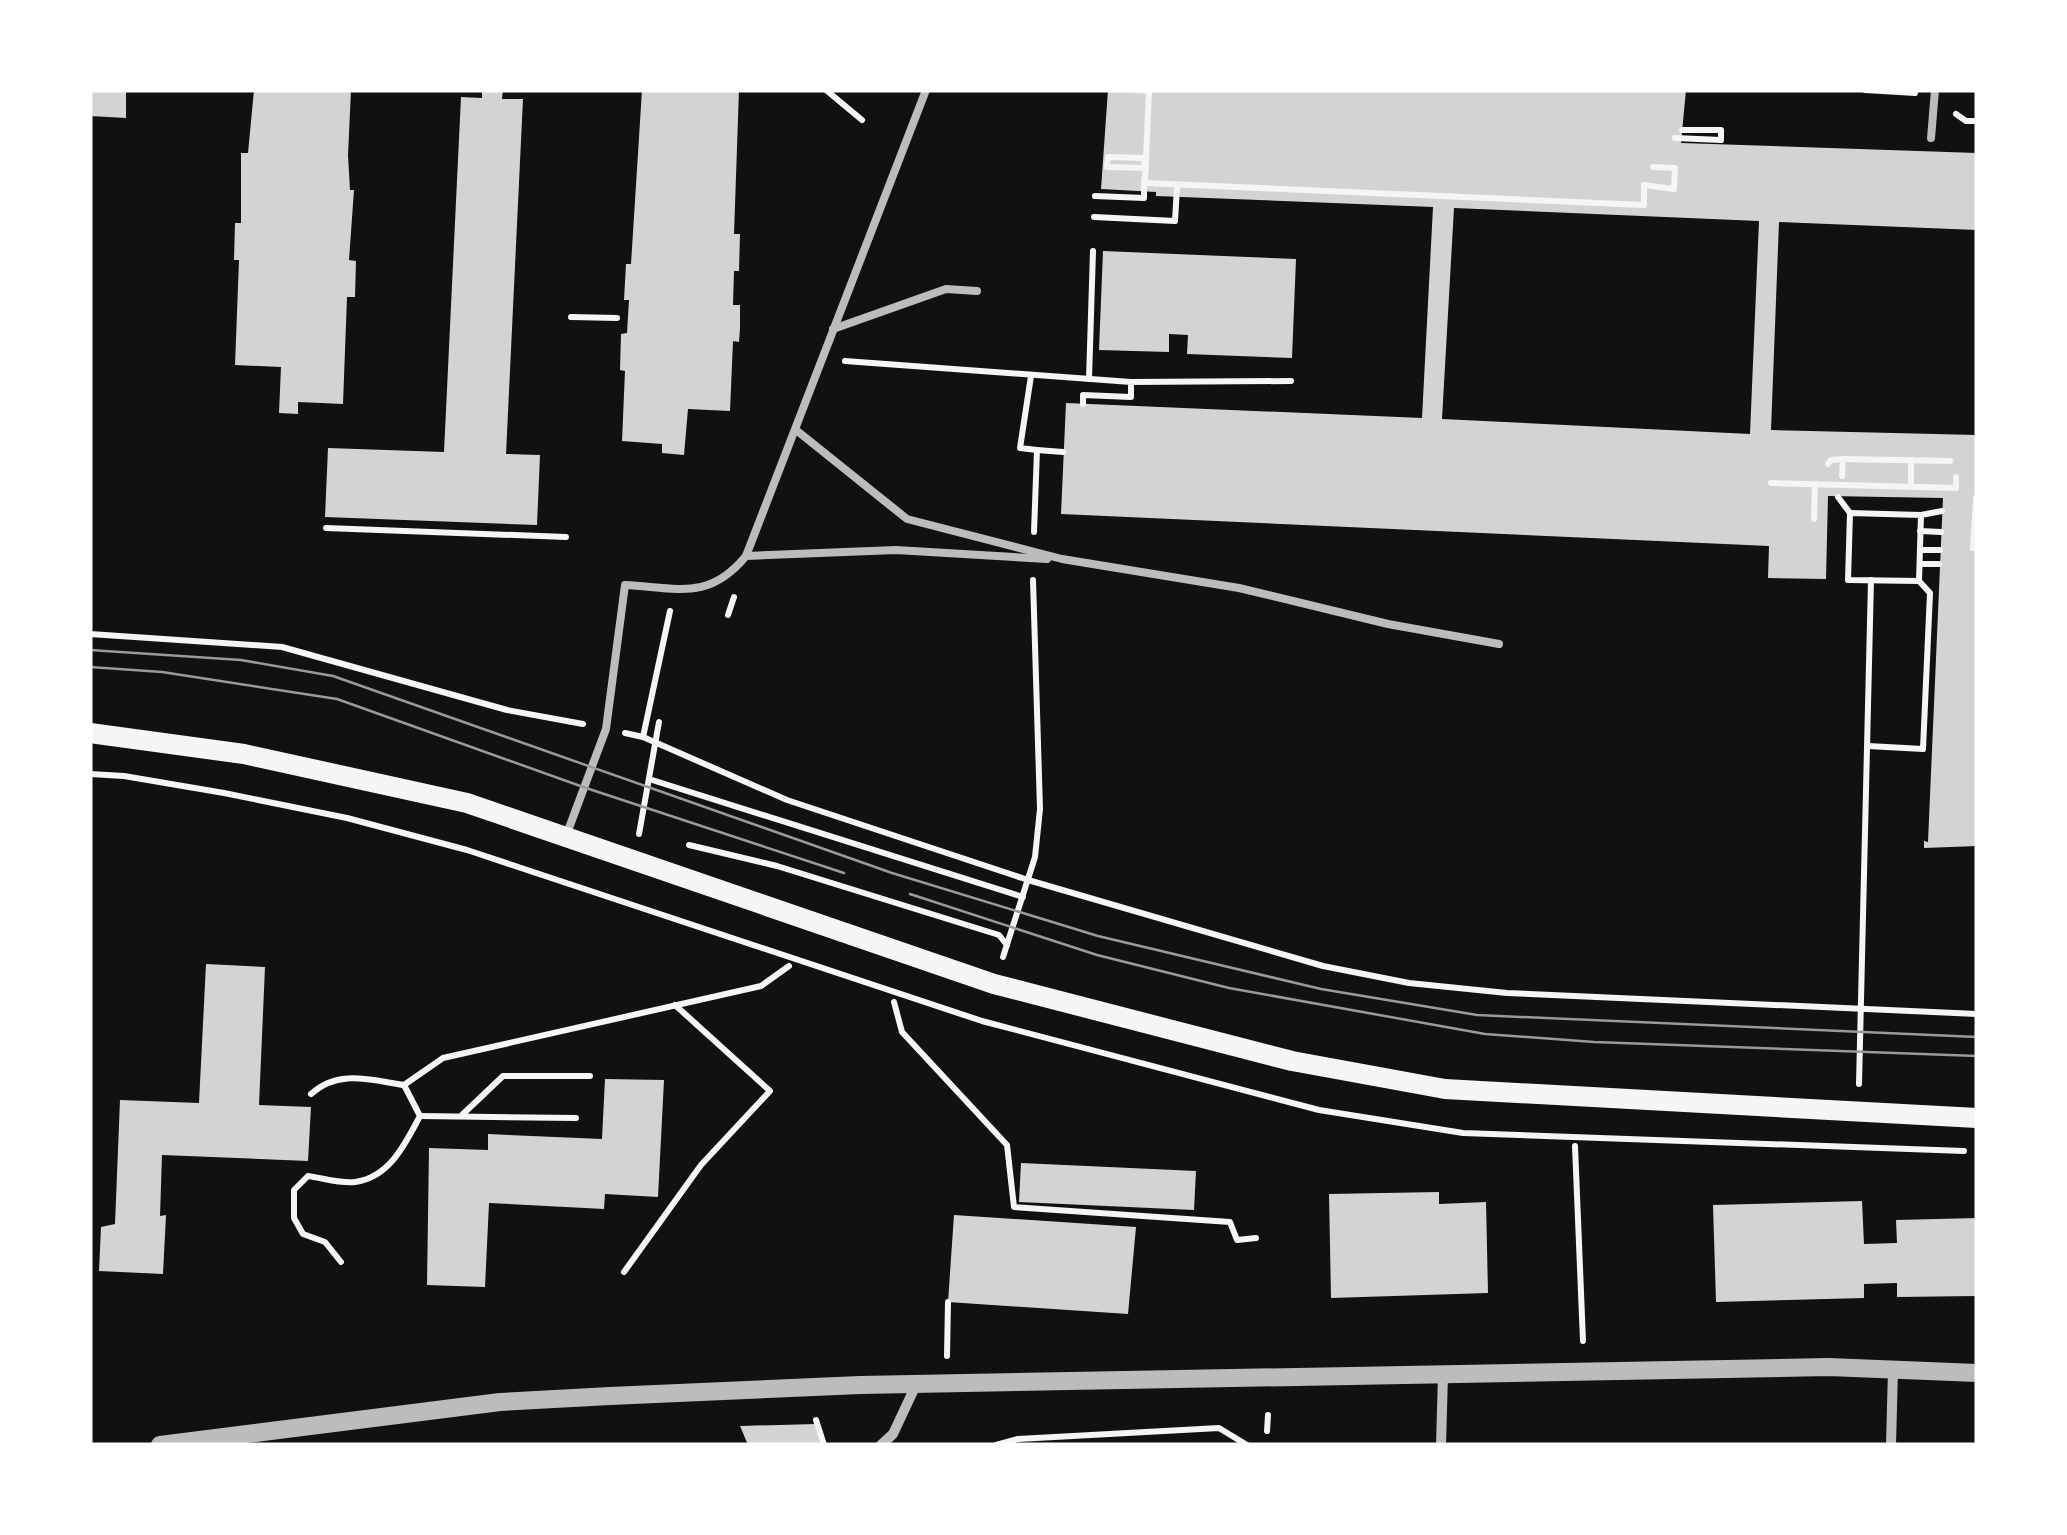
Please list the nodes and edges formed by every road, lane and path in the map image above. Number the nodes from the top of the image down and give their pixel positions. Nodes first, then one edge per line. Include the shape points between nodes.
1 (826, 90) edge
2 (926, 90) edge
3 (1935, 90) edge
4 (862, 120) dead end
5 (1966, 122) dead end
6 (1977, 122) edge
7 (1682, 130) dead end
8 (1675, 138) dead end
9 (1931, 138) dead end
10 (1144, 158) junction
11 (1146, 168) junction
12 (1653, 168) dead end
13 (1176, 187) dead end
14 (1624, 193) dead end
15 (1094, 196) dead end
16 (1624, 203) junction
17 (1094, 218) dead end
18 (1093, 251) dead end
19 (977, 291) dead end
20 (570, 317) dead end
21 (616, 318) dead end
22 (832, 329) junction
23 (844, 361) dead end
24 (1031, 376) junction
25 (1089, 379) junction
26 (1291, 380) dead end
27 (1131, 382) junction
28 (1083, 404) dead end
29 (796, 430) junction
30 (1037, 450) junction
31 (1063, 452) dead end
32 (1855, 456) dead end
33 (1843, 458) junction
34 (1830, 460) dead end
35 (1909, 460) junction
36 (1940, 461) dead end
37 (1956, 477) dead end
38 (1842, 479) junction
39 (1815, 480) junction
40 (1770, 483) dead end
41 (1793, 484) junction
42 (1943, 484) dead end
43 (1911, 487) junction
44 (1793, 494) dead end
45 (1810, 496) dead end
46 (1838, 496) dead end
47 (1976, 498) edge
48 (1035, 499) dead end
49 (1942, 511) dead end
50 (1850, 513) junction
51 (1920, 514) junction
52 (1814, 518) dead end
53 (472, 522) dead end
54 (326, 528) dead end
55 (1920, 531) junction
56 (1941, 532) dead end
57 (472, 533) junction
58 (566, 537) dead end
59 (1973, 548) dead end
60 (1920, 550) junction
61 (1940, 550) dead end
62 (746, 556) junction
63 (1062, 559) junction
64 (1920, 564) junction
65 (1939, 564) dead end
66 (1033, 576) dead end
67 (1871, 580) junction
68 (1919, 581) junction
69 (675, 588) junction
70 (90, 634) edge
71 (1499, 644) dead end
72 (659, 722) dead end
73 (606, 728) junction
74 (90, 734) edge
75 (643, 737) junction
76 (656, 744) junction
77 (1868, 746) junction
78 (650, 779) junction
79 (566, 836) junction
80 (657, 837) dead end
81 (674, 841) dead end
82 (1028, 880) junction
83 (1023, 897) junction
84 (1007, 945) junction
85 (789, 966) dead end
86 (1000, 966) dead end
87 (894, 1002) dead end
88 (675, 1005) junction
89 (1862, 1009) junction
90 (1977, 1014) edge
91 (590, 1076) dead end
92 (404, 1085) junction
93 (311, 1094) dead end
94 (1858, 1094) dead end
95 (420, 1116) junction
96 (460, 1117) junction
97 (576, 1118) dead end
98 (1977, 1118) edge
99 (1576, 1146) dead end
100 (1256, 1238) dead end
101 (341, 1262) dead end
102 (624, 1272) dead end
103 (948, 1302) dead end
104 (1583, 1341) dead end
105 (947, 1356) dead end
106 (1894, 1369) junction
107 (1977, 1373) edge
108 (1442, 1375) junction
109 (916, 1385) junction
110 (1268, 1415) dead end
111 (816, 1420) dead end
112 (1267, 1431) dead end
113 (160, 1445) edge
114 (824, 1445) edge
115 (881, 1445) edge
116 (996, 1445) edge
117 (1247, 1445) edge
118 (1441, 1445) edge
119 (1892, 1445) edge

1 - 4 path
2 - 22 lane
3 - 9 lane
5 - 6 path
7 - 8 path via 1721,130 1721,140
10 - 11 path via 1108,156 1108,167
10 - 11 path via 1145,141 1145,124 1146,107 1146,90 1136,90 1149,91
10 - 15 path via 1144,198
11 - 16 path via 1145,184
12 - 16 path via 1675,168 1674,190 1644,185 1644,204
13 - 17 path via 1175,221
14 - 16 path
18 - 25 path
19 - 22 lane via 946,289
20 - 21 path
22 - 29 lane
23 - 24 path
24 - 25 path
24 - 30 path via 1020,448
25 - 27 path
26 - 27 path
27 - 28 path via 1130,397 1083,394
29 - 62 lane
29 - 63 lane via 907,519
30 - 31 path
30 - 48 path
32 - 33 path
33 - 34 path
33 - 35 path
33 - 38 path
35 - 36 path
35 - 43 path
37 - 43 path via 1956,488
38 - 39 path
38 - 43 path
39 - 41 path
39 - 42 path
39 - 45 path
39 - 52 path
40 - 41 path
41 - 44 path
46 - 50 path
47 - 59 path
49 - 51 path
50 - 51 path
50 - 67 path via 1848,580
51 - 55 path
53 - 57 path
54 - 57 path
55 - 56 path
55 - 60 path
57 - 58 path
60 - 61 path
60 - 64 path
62 - 63 lane via 896,550
62 - 69 lane via 727,579 700,589
63 - 71 lane via 1239,588
64 - 65 path
64 - 68 path
66 - 82 path via 1040,809
67 - 68 path
67 - 77 path
68 - 77 path via 1930,593 1923,748
69 - 73 lane via 625,585
69 - 75 path
70 - 73 path via 282,646 507,710
72 - 76 path
73 - 75 path
73 - 79 lane
74 - 79 main road via 244,754 467,804
75 - 76 path
76 - 78 path
76 - 82 path via 787,800
77 - 89 path
78 - 80 path via 641,829
78 - 83 path
79 - 98 main road via 994,984 1292,1062 1445,1089
81 - 84 path via 814,877 999,935
82 - 83 path
82 - 89 path via 1323,966 1408,983 1507,994
83 - 84 path
84 - 86 path
85 - 88 path via 761,986
87 - 100 path via 902,1032 1007,1146 1014,1207 1230,1222 1238,1240
88 - 92 path via 443,1058
88 - 102 path via 770,1092 701,1165
89 - 90 path
89 - 94 path
91 - 96 path via 503,1076
92 - 93 path via 348,1077 325,1081
92 - 95 path
95 - 96 path
95 - 101 path via 383,1171 355,1182 308,1176 294,1190 294,1218 303,1234 326,1242
96 - 97 path
99 - 104 path
103 - 105 path
106 - 107 street
106 - 108 street
106 - 119 street
108 - 109 street
108 - 118 street
109 - 113 street via 500,1402
109 - 115 street
110 - 112 path
111 - 114 path
116 - 117 path via 1219,1428

